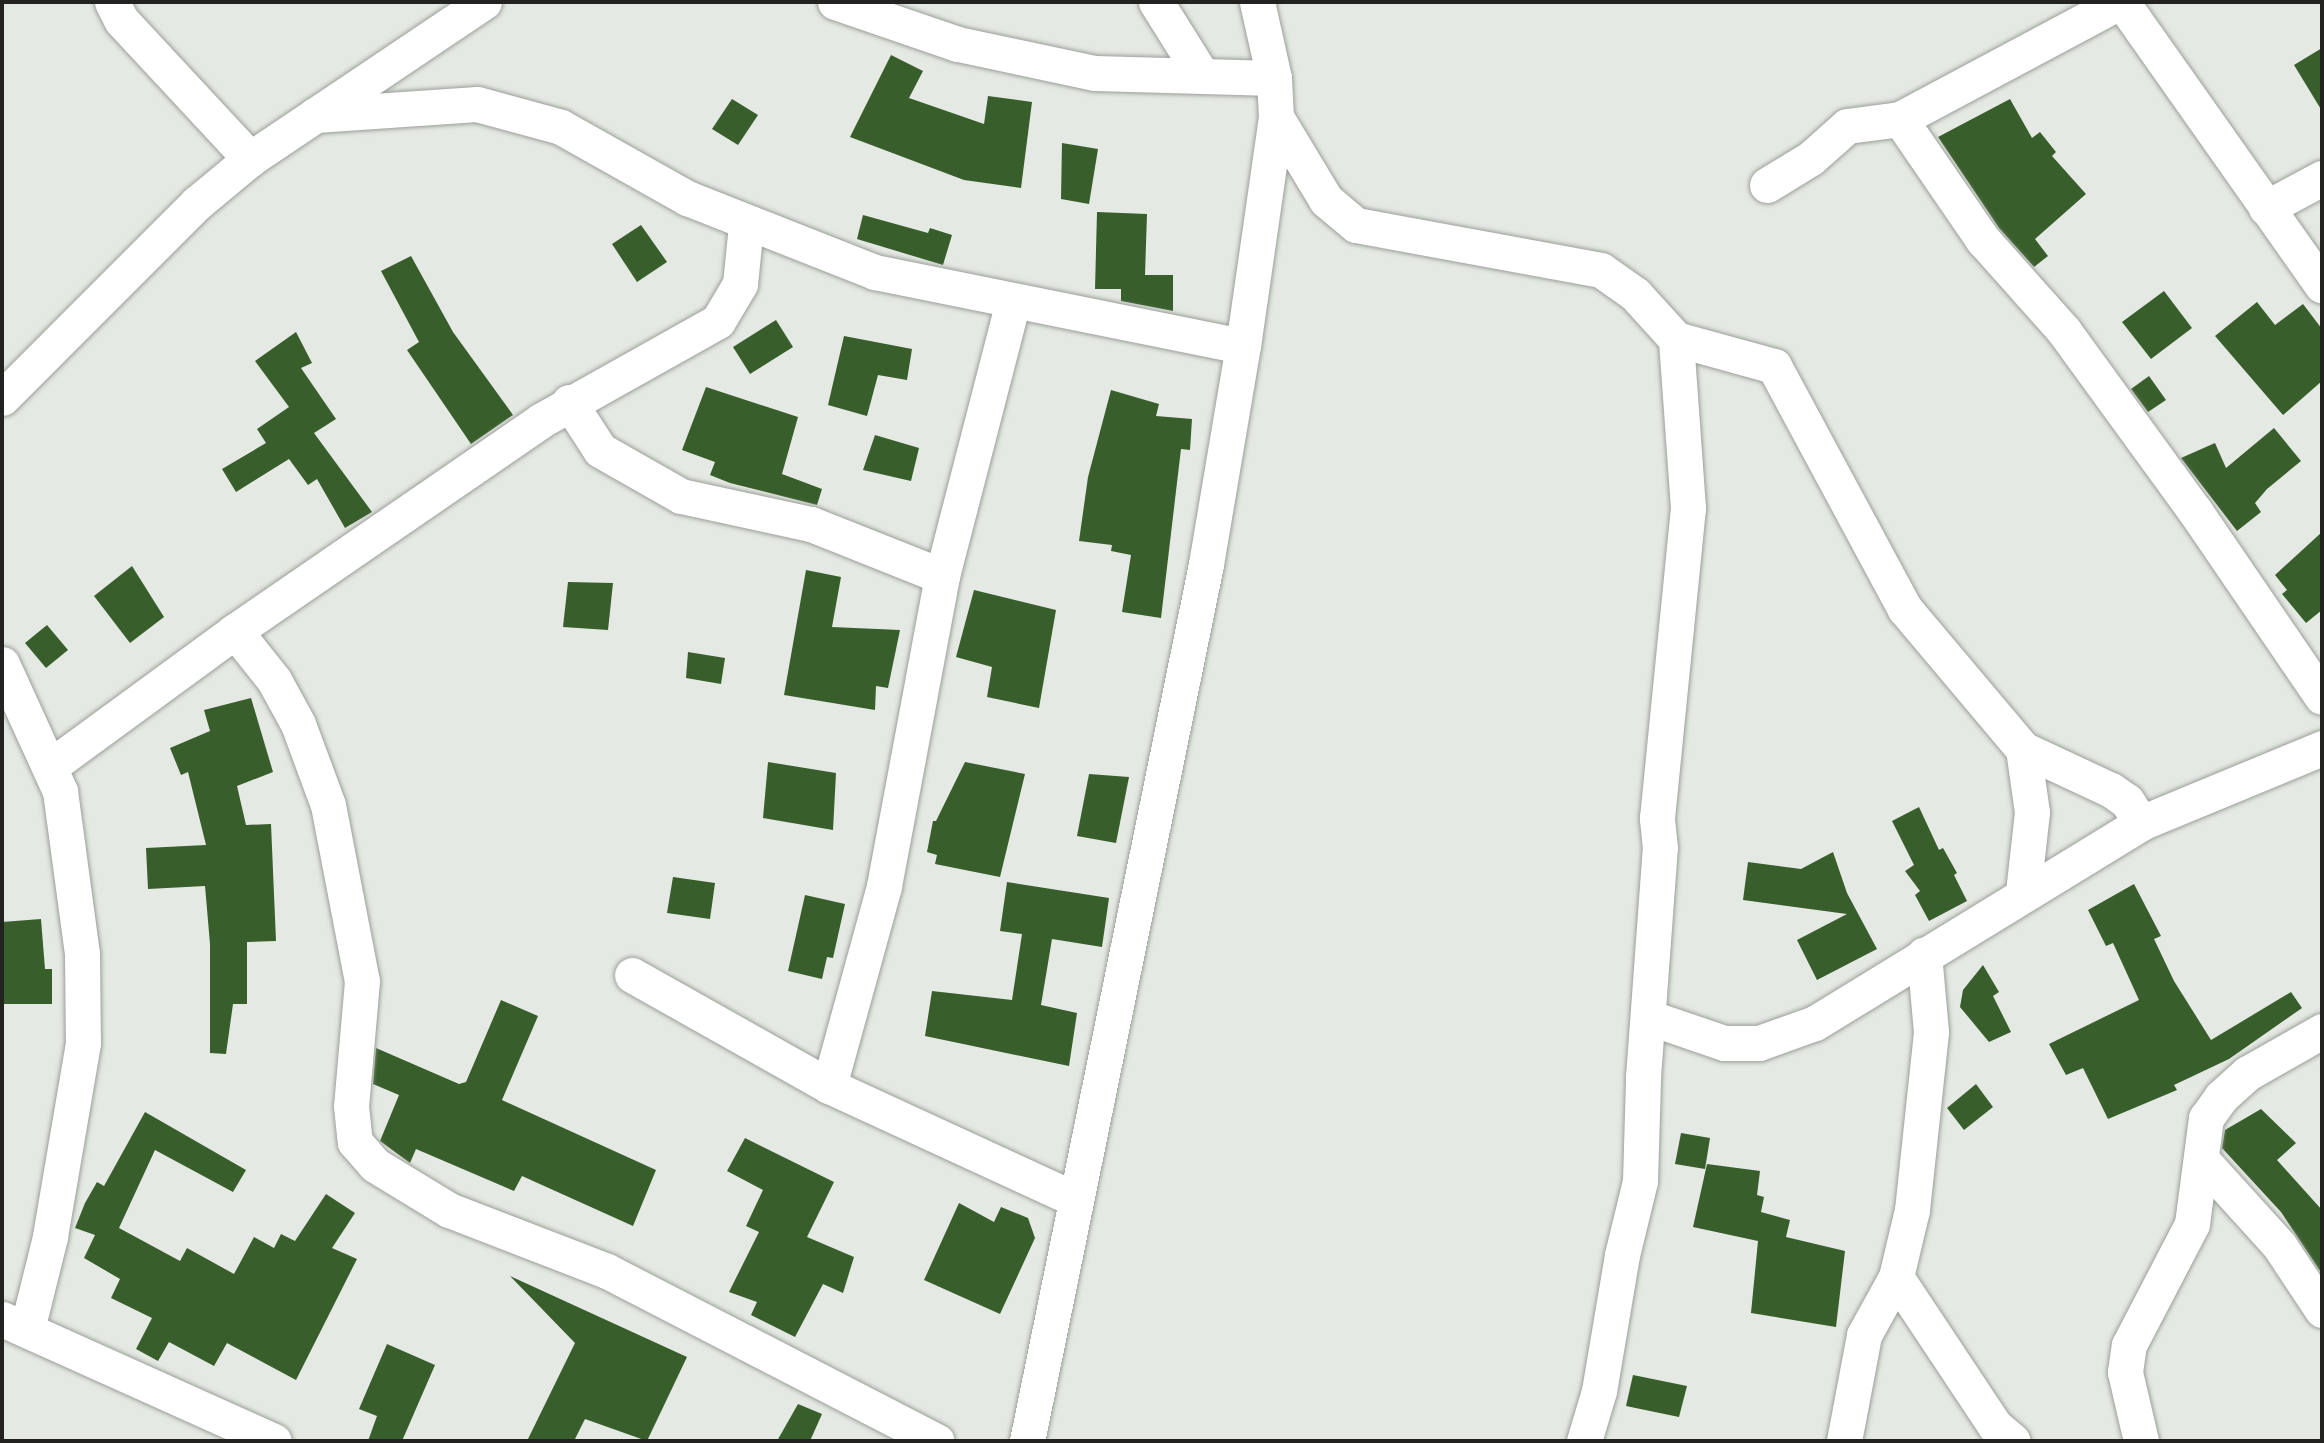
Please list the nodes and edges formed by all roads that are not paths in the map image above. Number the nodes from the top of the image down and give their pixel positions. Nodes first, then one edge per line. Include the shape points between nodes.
1 (112, 2) edge
2 (835, 2) edge
3 (1157, 2) edge
4 (1257, 2) edge
5 (2121, 2) edge
6 (461, 8) edge
7 (1201, 74) junction
8 (1274, 78) junction
9 (315, 115) junction
10 (1276, 117) junction
11 (1900, 119) junction
12 (250, 159) junction
13 (2322, 178) edge
14 (1767, 185) dead end
15 (2266, 208) junction
16 (746, 225) junction
17 (2322, 285) edge
18 (1013, 302) junction
19 (1676, 339) junction
20 (1243, 346) junction
21 (2, 398) edge
22 (569, 402) junction
23 (942, 576) junction
24 (235, 631) junction
25 (2, 664) edge
26 (2322, 697) edge
27 (2322, 748) edge
28 (2023, 749) junction
29 (52, 765) junction
30 (2141, 823) junction
31 (2023, 892) junction
32 (1924, 954) junction
33 (632, 975) dead end
34 (1648, 1017) junction
35 (2322, 1031) edge
36 (829, 1086) junction
37 (2201, 1159) junction
38 (1075, 1199) junction
39 (1896, 1278) junction
40 (2322, 1310) edge
41 (14, 1324) edge
42 (274, 1441) edge
43 (937, 1441) edge
44 (1027, 1441) edge
45 (1584, 1441) edge
46 (1844, 1441) edge
47 (2013, 1441) edge
48 (2141, 1441) edge

1 - 12 street via 121,20
2 - 7 street via 958,44 1095,73
3 - 7 street
4 - 8 street
5 - 11 street
5 - 15 street
6 - 9 street
7 - 8 street
8 - 10 street
9 - 12 street
9 - 16 street via 477,104 561,127 687,198
10 - 19 street via 1326,200 1356,225 1601,270 1635,294
10 - 20 street
11 - 14 street via 1846,126 1811,158
11 - 26 street via 1983,240 2094,373
12 - 21 street via 197,203
13 - 15 street
15 - 17 street
16 - 18 street via 875,272
16 - 22 street via 740,284 718,321
18 - 20 street
18 - 23 street
19 - 28 street via 1773,366 1905,609
19 - 34 street via 1688,508 1657,818 1660,848
20 - 38 street via 1206,564
22 - 23 street via 600,450 681,496 811,524
22 - 24 street
23 - 36 street via 884,886
24 - 29 street
24 - 43 street via 274,680 298,724 328,805 362,981 351,1106 355,1142 368,1157 449,1210 607,1271
25 - 29 street
27 - 30 street
28 - 30 street via 2111,790 2127,801
28 - 31 street via 2032,812
29 - 41 street via 60,791 82,954 83,1043 50,1237
30 - 31 street
31 - 32 street
32 - 34 street via 1815,1023 1759,1043 1724,1043
32 - 39 street via 1931,1032 1925,1120
33 - 36 street
34 - 45 street via 1640,1181 1599,1391
35 - 37 street via 2248,1073 2221,1097 2206,1118
36 - 38 street
37 - 40 street via 2279,1245
37 - 48 street via 2192,1224 2129,1345 2124,1372
38 - 44 street
39 - 46 street via 1864,1335
39 - 47 street via 1995,1426
41 - 42 street

